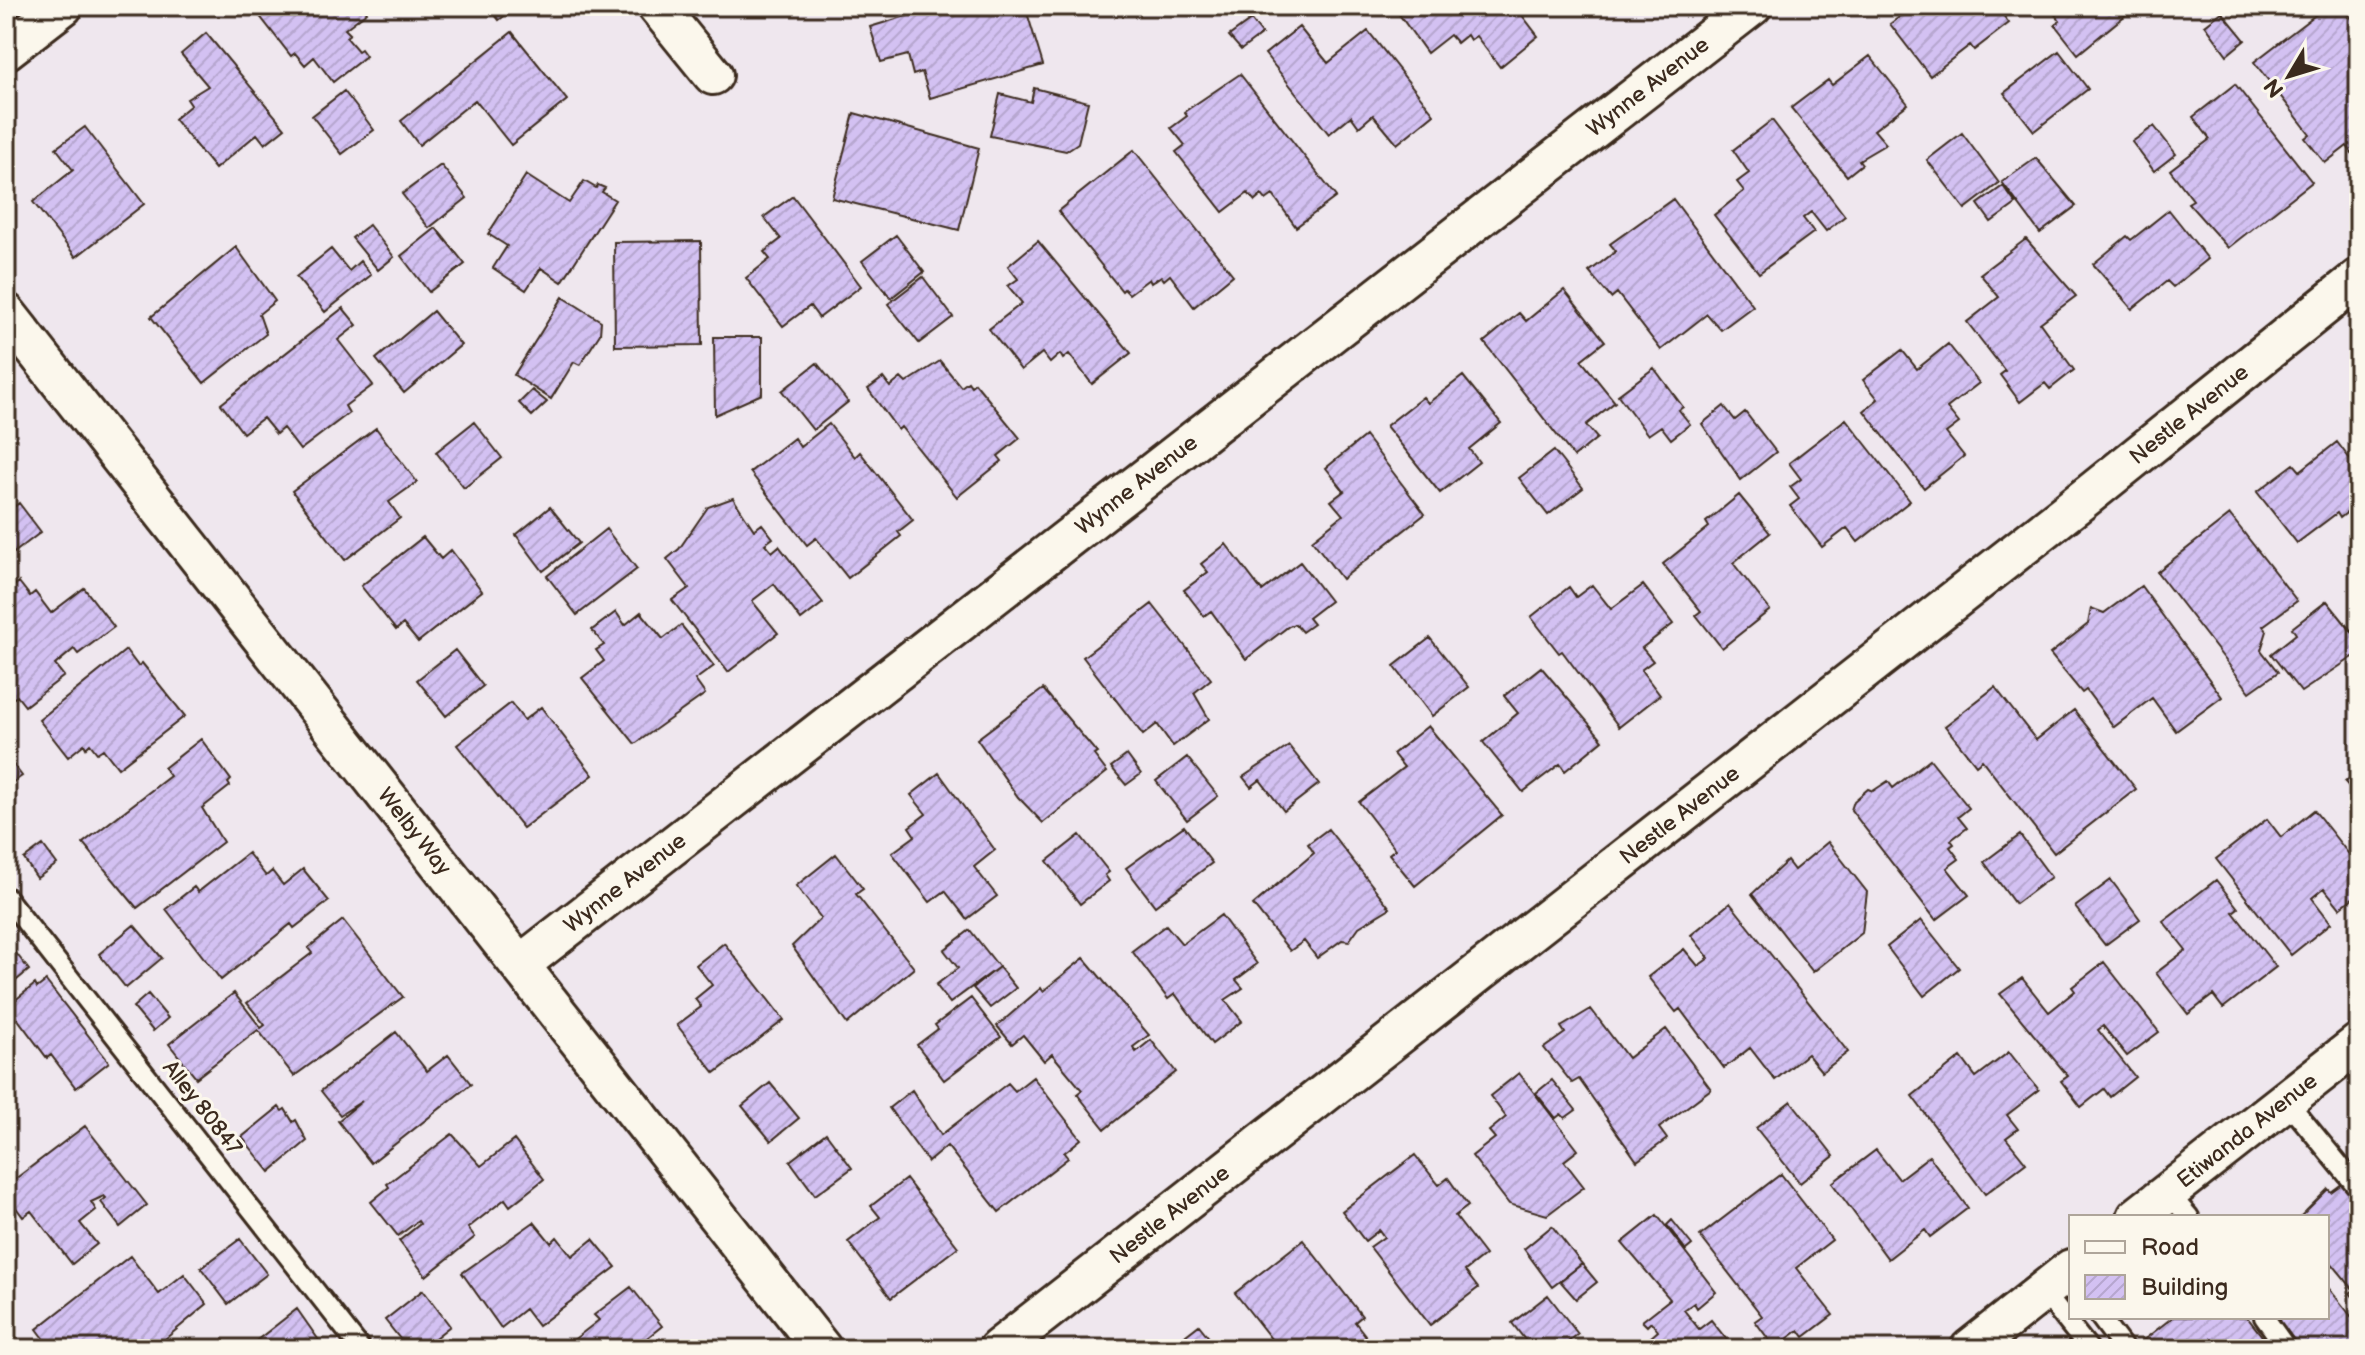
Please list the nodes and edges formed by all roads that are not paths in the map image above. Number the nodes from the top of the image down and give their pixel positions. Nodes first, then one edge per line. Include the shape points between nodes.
1 (63, 6) edge
2 (657, 6) edge
3 (1752, 6) edge
4 (6, 50) edge
5 (713, 75) dead end
6 (2359, 278) edge
7 (6, 313) edge
8 (6, 897) edge
9 (521, 964) junction
10 (2359, 1043) edge
11 (2286, 1100) junction
12 (2359, 1189) edge
13 (2178, 1205) edge
14 (2144, 1215) edge
15 (2063, 1278) edge
16 (2078, 1319) edge
17 (2102, 1319) edge
18 (2265, 1319) edge
19 (361, 1349) edge
20 (822, 1349) edge
21 (998, 1349) edge
22 (1970, 1349) edge
23 (2089, 1349) edge
24 (2124, 1349) edge
25 (2287, 1349) edge

1 - 4 street
2 - 5 street
3 - 9 street, Wynne Avenue
6 - 21 street, Nestle Avenue
7 - 9 street, Welby Way
8 - 19 lane, Alley 80847
9 - 20 street, Welby Way
10 - 11 street, Etiwanda Avenue
11 - 12 lane
11 - 13 street, Etiwanda Avenue
13 - 14 street, Etiwanda Avenue
15 - 22 street
16 - 23 lane
17 - 24 lane
18 - 25 lane

